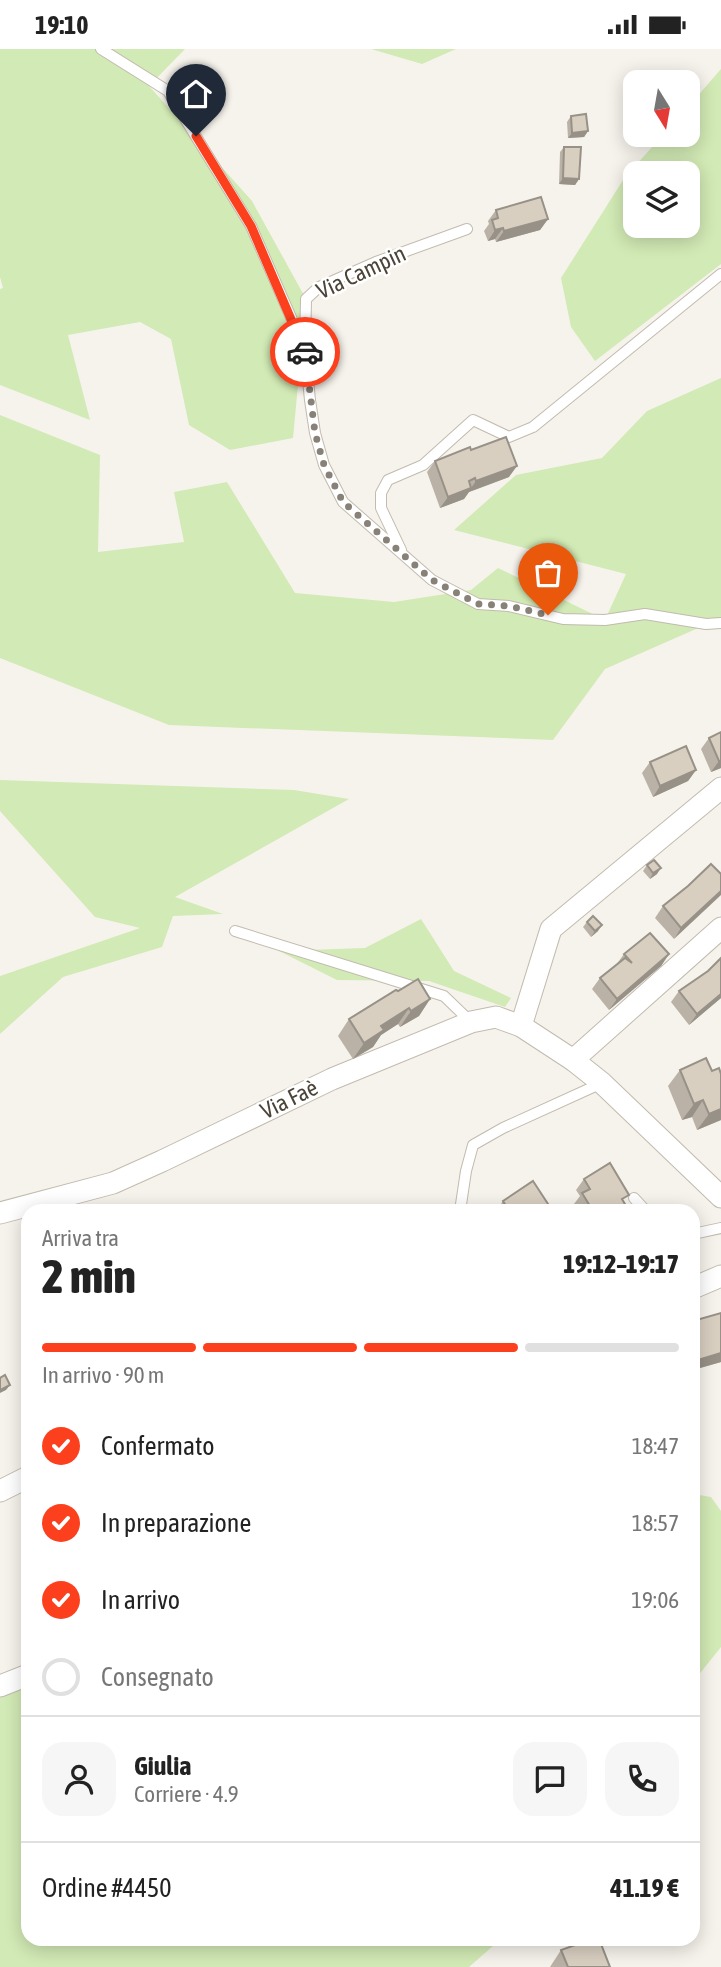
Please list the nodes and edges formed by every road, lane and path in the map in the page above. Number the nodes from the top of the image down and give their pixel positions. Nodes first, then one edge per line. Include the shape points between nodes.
1 (101, 49) edge
2 (467, 229) dead end
3 (721, 274) edge
4 (305, 351) junction
5 (402, 553) junction
6 (721, 623) edge
7 (721, 788) edge
8 (721, 928) edge
9 (235, 931) dead end
10 (471, 1022) junction
11 (521, 1026) junction
12 (573, 1060) junction
13 (602, 1083) junction
14 (721, 1197) edge
15 (634, 1198) dead end
16 (33, 1204) edge
17 (461, 1204) edge
18 (640, 1204) edge
19 (21, 1207) edge
20 (0, 1213) edge
21 (721, 1228) edge
22 (700, 1232) edge
23 (721, 1276) edge
24 (700, 1285) edge
25 (21, 1480) edge
26 (0, 1491) edge
27 (21, 1678) edge
28 (0, 1686) edge

1 - 4 lane, Via Campin via 168,91 251,226
2 - 4 lane, Via Campin via 318,287 306,299
3 - 5 lane via 533,427 509,437 473,419 423,465 388,480 381,493 381,508
4 - 5 lane, Via Campin via 315,433 324,465 343,502
5 - 6 lane, Via Campin via 432,580 478,604 563,619 605,620 645,614
7 - 11 street via 551,929
8 - 12 street
9 - 10 lane via 444,996
10 - 11 street, Via Faè via 496,1017
10 - 16 street, Via Faè via 331,1079 113,1182
11 - 12 street, Via Faè
12 - 13 street, Via Faè
13 - 14 street, Via Faè
13 - 17 lane via 473,1145
15 - 18 lane
19 - 20 street, Via Faè
21 - 22 lane
23 - 24 street
25 - 26 street
27 - 28 street

